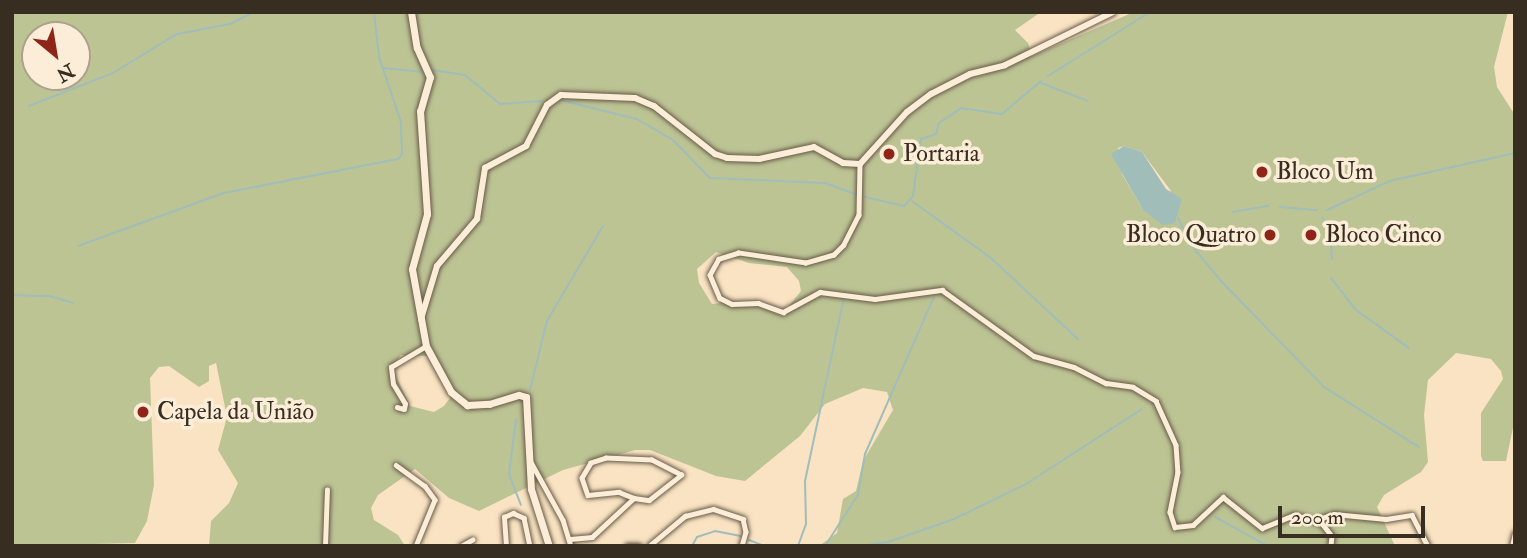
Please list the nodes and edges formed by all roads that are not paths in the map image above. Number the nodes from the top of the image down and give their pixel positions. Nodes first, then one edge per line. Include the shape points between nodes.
1 (411, 12) edge
2 (1113, 12) edge
3 (860, 164) junction
4 (420, 322) junction
5 (426, 346) junction
6 (397, 407) dead end
7 (528, 458) junction
8 (396, 465) dead end
9 (327, 489) dead end
10 (634, 498) junction
11 (1316, 520) junction
12 (1515, 533) edge
13 (570, 539) junction
14 (472, 540) dead end
15 (325, 546) edge
16 (416, 546) edge
17 (461, 546) edge
18 (506, 546) edge
19 (530, 546) edge
20 (549, 546) edge
21 (571, 546) edge
22 (628, 546) edge
23 (640, 546) edge
24 (649, 546) edge
25 (742, 546) edge
26 (1331, 546) edge
27 (1427, 546) edge
28 (1512, 546) edge

1 - 4 main road via 417,48 430,77 420,111 427,214 412,269
2 - 3 street via 1005,65 970,74 931,94 907,112
3 - 4 street via 842,163 814,147 759,159 727,158 715,154 654,106 635,99 561,95 547,105 526,146 485,168 477,219 437,266
3 - 11 street via 859,215 844,246 834,255 806,263 739,253 719,259 710,275 720,298 783,312 820,292 875,299 942,290 1034,356 1074,367 1106,383 1133,387 1156,401 1176,444 1178,472 1170,512 1175,527 1193,525 1223,497 1262,528 1294,515
4 - 5 main road
5 - 6 street via 391,367 393,384 405,404 404,409
5 - 7 main road via 451,392 467,405 526,396 530,405
7 - 13 street
7 - 20 main road via 531,489
8 - 16 street via 431,493 435,509
9 - 15 street
10 - 10 street via 619,492 592,498 583,485 585,468 606,458 661,462 681,475 659,495 644,501
10 - 13 street via 592,537
11 - 26 street via 1329,530
11 - 27 street via 1334,514 1386,519 1412,515
12 - 28 street
13 - 21 street
14 - 17 street
18 - 19 street via 505,517 513,513 524,518
22 - 23 street
24 - 25 street via 685,516 713,509 737,515 746,524

